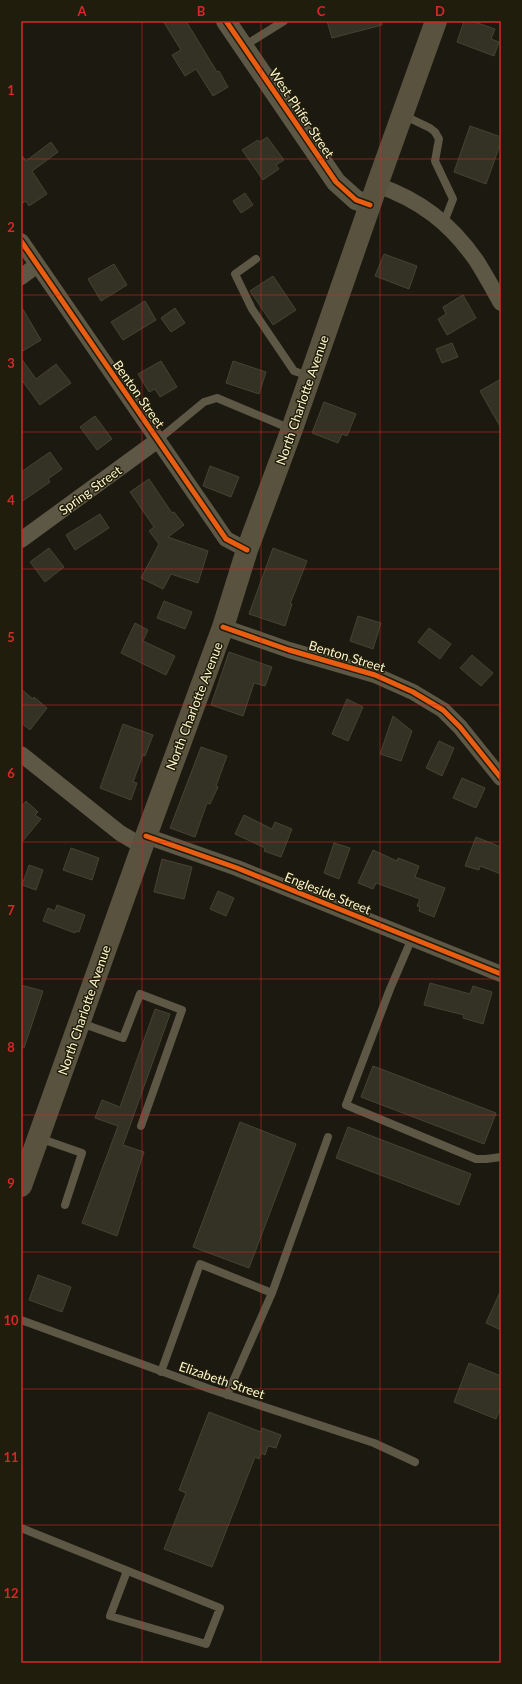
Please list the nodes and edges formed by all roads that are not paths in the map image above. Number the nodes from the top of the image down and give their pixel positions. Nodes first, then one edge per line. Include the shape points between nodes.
1 (226, 21) edge
2 (284, 21) edge
3 (436, 21) edge
4 (244, 46) junction
5 (403, 115) junction
6 (377, 185) junction
7 (370, 205) junction
8 (444, 222) junction
9 (21, 242) edge
10 (256, 258) dead end
11 (37, 265) junction
12 (21, 277) edge
13 (501, 303) edge
14 (310, 376) junction
15 (292, 429) junction
16 (158, 440) junction
17 (21, 540) edge
18 (247, 550) junction
19 (223, 627) junction
20 (21, 754) edge
21 (501, 778) edge
22 (144, 841) junction
23 (412, 938) junction
24 (501, 974) edge
25 (80, 1023) junction
26 (141, 1126) dead end
27 (328, 1137) dead end
28 (39, 1138) junction
29 (501, 1157) edge
30 (21, 1186) edge
31 (65, 1205) dead end
32 (272, 1293) junction
33 (21, 1320) edge
34 (161, 1372) junction
35 (227, 1395) junction
36 (415, 1462) dead end
37 (21, 1528) edge
38 (127, 1571) junction

1 - 4 street, West Phifer Street
2 - 4 lane
3 - 5 main road, North Charlotte Avenue
4 - 7 street, West Phifer Street via 336,182 356,200
5 - 6 main road, North Charlotte Avenue
5 - 8 lane via 430,128 438,139 435,161 453,199
6 - 7 main road, North Charlotte Avenue
6 - 8 street via 418,203
7 - 14 main road, North Charlotte Avenue
8 - 13 street via 476,260
9 - 11 street, Benton Street
10 - 14 lane via 235,274 252,309 294,371
11 - 12 street
11 - 16 street, Benton Street
14 - 15 main road, North Charlotte Avenue
15 - 16 lane via 217,398 204,402
15 - 18 main road, North Charlotte Avenue
16 - 17 street, Spring Street
16 - 18 street, Benton Street via 226,539
18 - 19 main road, North Charlotte Avenue
19 - 21 street, Benton Street via 375,675 413,692 443,710
19 - 22 main road, North Charlotte Avenue
20 - 22 street, Engleside Street via 115,829
22 - 23 street, Engleside Street via 236,868
22 - 25 main road, North Charlotte Avenue
23 - 24 street, Engleside Street
23 - 29 lane via 346,1105 476,1159
25 - 26 lane via 123,1038 140,994 182,1010
25 - 28 main road, North Charlotte Avenue
27 - 32 lane
28 - 30 main road, North Charlotte Avenue
28 - 31 lane via 82,1153
32 - 34 lane via 200,1264
32 - 35 lane
33 - 34 lane, Elizabeth Street
34 - 35 lane, Elizabeth Street
35 - 36 lane, Elizabeth Street via 374,1443
37 - 38 lane
38 - 38 lane via 110,1616 206,1644 220,1608

